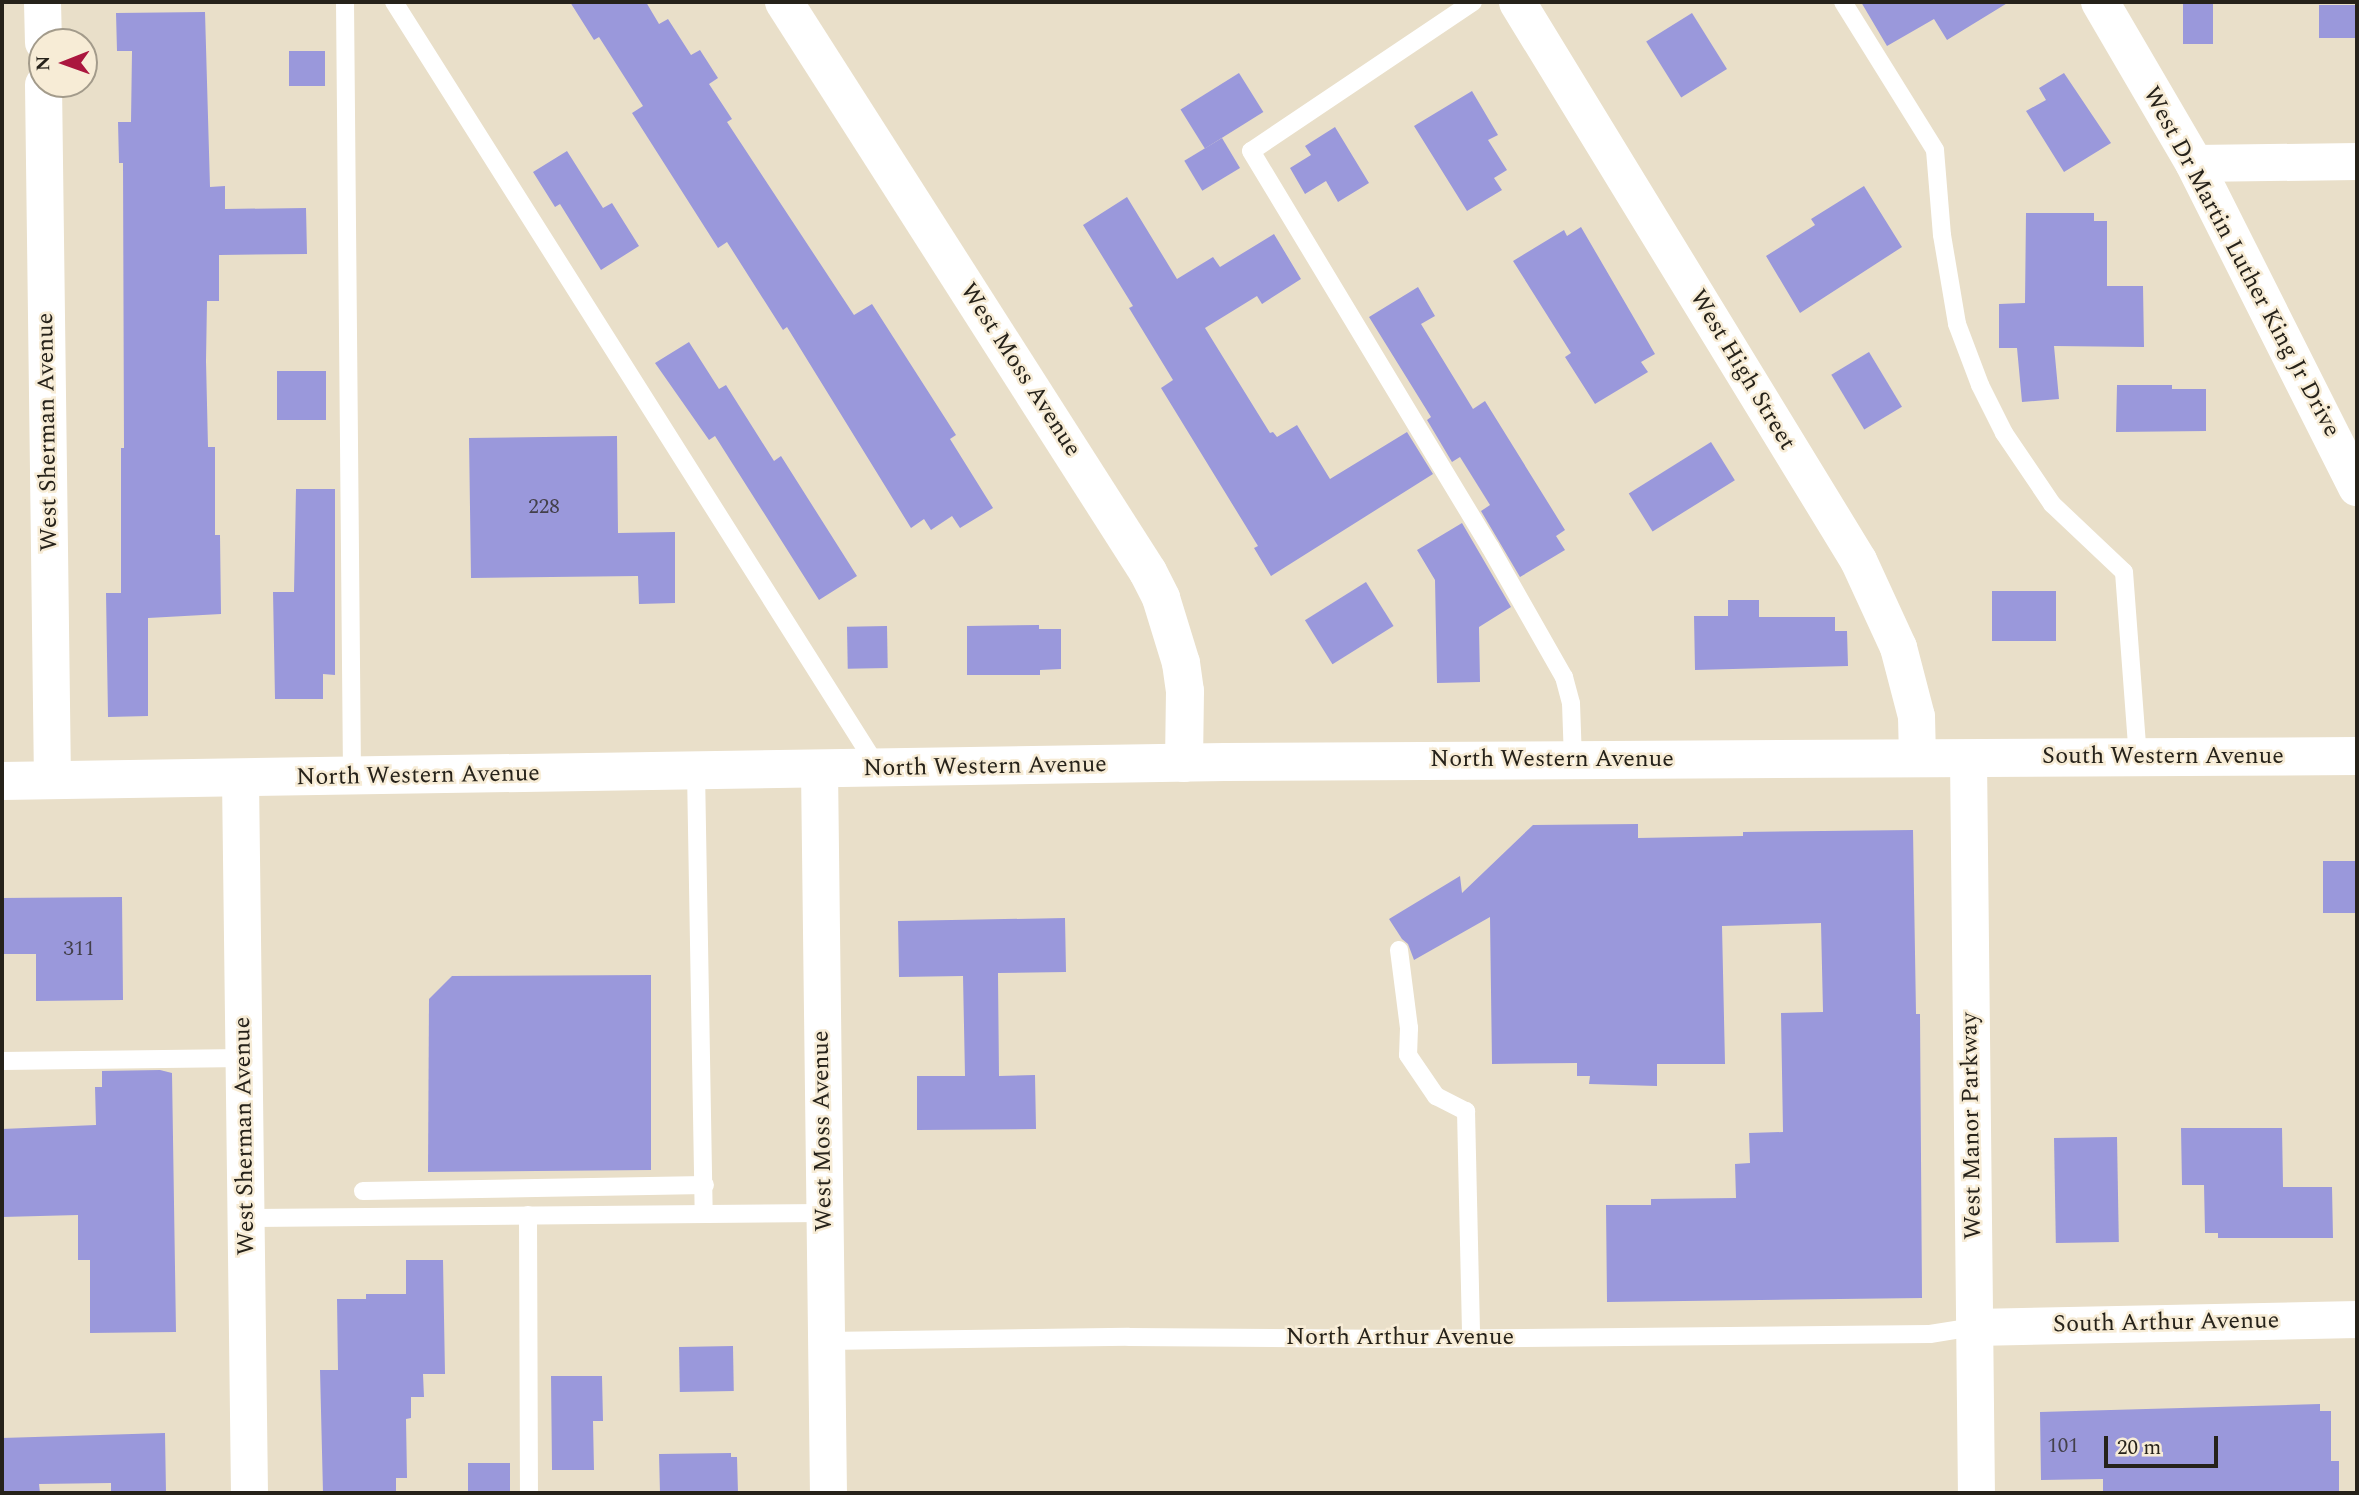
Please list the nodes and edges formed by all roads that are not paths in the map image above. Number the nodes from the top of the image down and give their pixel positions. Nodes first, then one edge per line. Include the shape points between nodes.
1 (42, 2) edge
2 (345, 2) edge
3 (394, 2) edge
4 (785, 2) edge
5 (1473, 2) edge
6 (1517, 2) edge
7 (1843, 2) edge
8 (2100, 2) edge
9 (43, 28) edge
10 (43, 98) edge
11 (2357, 161) edge
12 (2194, 163) junction
13 (2357, 487) edge
14 (2357, 756) edge
15 (2138, 757) junction
16 (1917, 758) junction
17 (1968, 758) junction
18 (1573, 760) junction
19 (1184, 763) junction
20 (878, 768) junction
21 (819, 769) junction
22 (696, 771) junction
23 (352, 777) junction
24 (240, 778) junction
25 (52, 780) junction
26 (2, 781) edge
27 (1399, 950) dead end
28 (244, 1058) junction
29 (2, 1061) edge
30 (705, 1185) junction
31 (363, 1191) dead end
32 (824, 1213) junction
33 (704, 1214) junction
34 (528, 1215) junction
35 (246, 1218) junction
36 (2357, 1319) edge
37 (1974, 1327) junction
38 (1471, 1338) junction
39 (826, 1341) junction
40 (249, 1493) edge
41 (529, 1493) edge
42 (828, 1493) edge
43 (1976, 1493) edge

1 - 9 street
2 - 23 lane
3 - 20 lane
4 - 19 main road, West Moss Avenue via 1148,572 1181,663
5 - 18 lane via 1251,151 1564,677 1571,703
6 - 16 street, West High Street via 1858,560 1898,647 1916,716
7 - 15 lane via 1936,150 1942,235 1957,324 1980,385 2004,433 2052,504 2124,572
8 - 12 main road, West Dr Martin Luther King Jr Drive
10 - 25 street, West Sherman Avenue
11 - 12 street
12 - 13 main road, West Dr Martin Luther King Jr Drive
14 - 15 main road, South Western Avenue
15 - 17 main road, South Western Avenue
16 - 17 main road, North Western Avenue
16 - 18 main road, North Western Avenue
17 - 37 street, West Manor Parkway
18 - 19 main road, North Western Avenue
19 - 20 main road, North Western Avenue
20 - 21 main road, North Western Avenue
21 - 22 main road, North Western Avenue
21 - 32 street, West Moss Avenue
22 - 23 main road, North Western Avenue
22 - 30 lane
23 - 24 main road, North Western Avenue
24 - 25 main road, North Western Avenue
24 - 28 street, West Sherman Avenue
25 - 26 main road, North Western Avenue
27 - 38 lane via 1408,1055 1436,1096 1466,1111
28 - 29 lane
28 - 35 street, West Sherman Avenue
30 - 31 lane
30 - 33 lane
32 - 33 lane
32 - 39 street, West Moss Avenue
33 - 34 lane
34 - 35 lane
34 - 41 lane
35 - 40 street, West Sherman Avenue
36 - 37 street, South Arthur Avenue
37 - 38 lane, North Arthur Avenue via 1930,1334
37 - 43 street, West Manor Parkway
38 - 39 lane, North Arthur Avenue
39 - 42 street, West Moss Avenue

